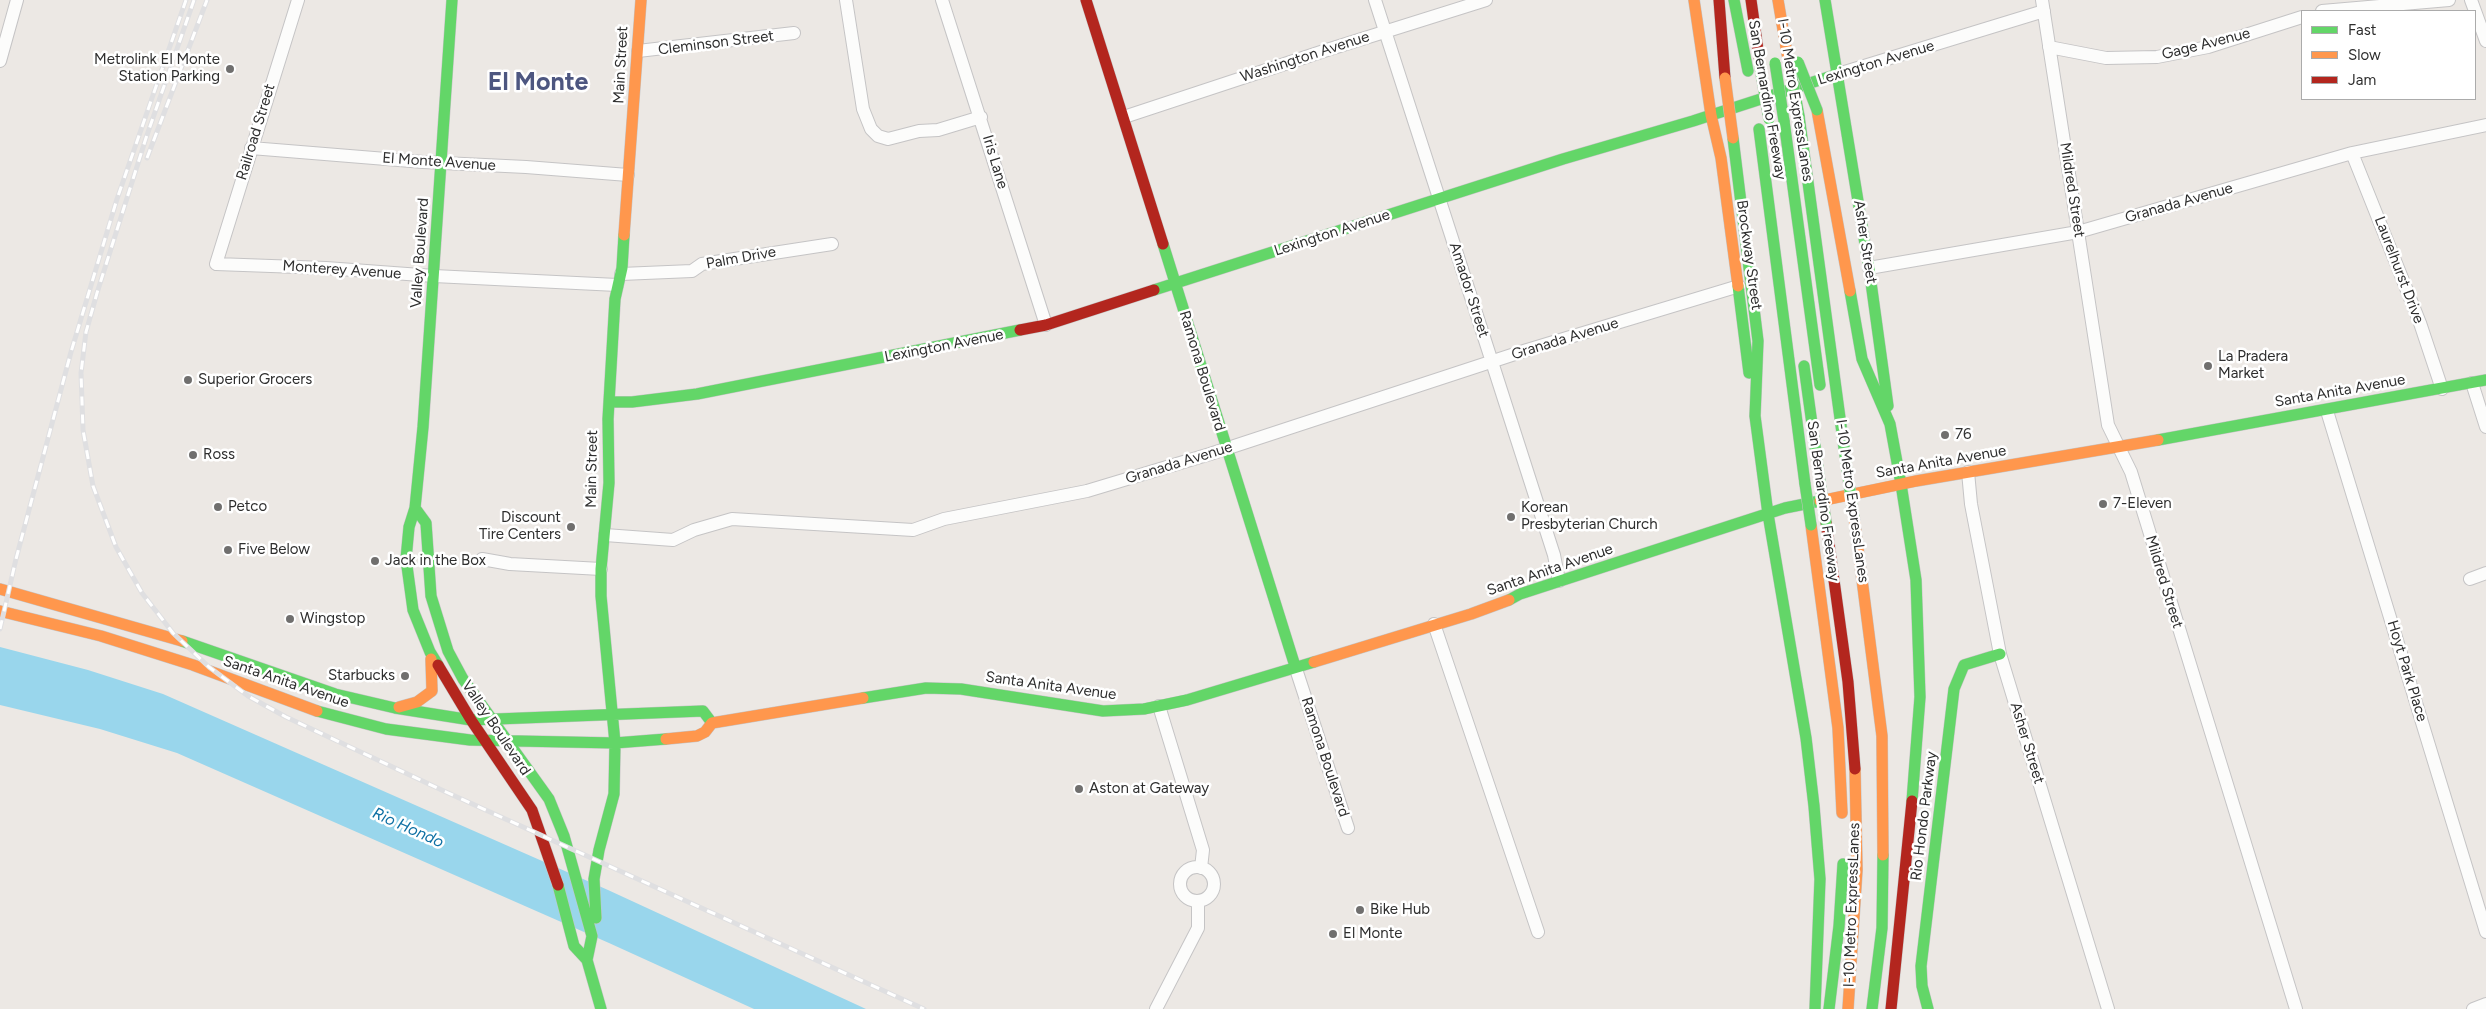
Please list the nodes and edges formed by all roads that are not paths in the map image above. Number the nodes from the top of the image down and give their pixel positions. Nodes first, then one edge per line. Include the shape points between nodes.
1 (17, 0) edge
2 (298, 0) edge
3 (452, 0) edge
4 (641, 0) edge
5 (846, 0) edge
6 (942, 0) edge
7 (1086, 0) edge
8 (1375, 0) edge
9 (1486, 0) edge
10 (1694, 0) edge
11 (1720, 0) edge
12 (1734, 0) edge
13 (1751, 0) edge
14 (1778, 0) edge
15 (1825, 0) edge
16 (2449, 0) edge
17 (2043, 6) edge
18 (2334, 10) edge
19 (2476, 14) edge
20 (2301, 17) edge
21 (1385, 31) junction
22 (794, 33) dead end
23 (2486, 41) edge
24 (2049, 47) junction
25 (638, 51) junction
26 (1790, 55) junction
27 (1774, 58) dead end
28 (0, 61) edge
29 (1838, 74) junction
30 (1711, 115) junction
31 (981, 117) junction
32 (1124, 117) junction
33 (2486, 125) edge
34 (1773, 144) dead end
35 (251, 148) junction
36 (2352, 153) junction
37 (442, 163) junction
38 (628, 175) junction
39 (1438, 198) junction
40 (2078, 232) junction
41 (832, 244) dead end
42 (216, 264) joint
43 (1869, 268) junction
44 (434, 276) junction
45 (619, 280) junction
46 (1176, 284) junction
47 (1739, 286) junction
48 (1046, 325) junction
49 (1803, 356) dead end
50 (1492, 362) junction
51 (2486, 380) edge
52 (2472, 383) junction
53 (2442, 389) junction
54 (1822, 394) dead end
55 (608, 402) junction
56 (2327, 411) junction
57 (1755, 416) junction
58 (1890, 424) junction
59 (2486, 427) edge
60 (2120, 447) junction
61 (1226, 448) junction
62 (1968, 472) junction
63 (1901, 484) junction
64 (1835, 488) dead end
65 (414, 508) junction
66 (1838, 512) dead end
67 (1768, 514) junction
68 (605, 535) junction
69 (482, 559) dead end
70 (601, 569) junction
71 (2486, 574) edge
72 (2470, 579) dead end
73 (1559, 581) junction
74 (0, 589) edge
75 (0, 612) edge
76 (1434, 624) junction
77 (430, 652) junction
78 (2000, 654) junction
79 (1295, 666) junction
80 (335, 694) junction
81 (300, 705) junction
82 (1160, 706) junction
83 (395, 708) junction
84 (612, 716) junction
85 (471, 720) junction
86 (494, 720) junction
87 (712, 723) junction
88 (486, 742) junction
89 (510, 742) junction
90 (615, 743) junction
91 (1842, 827) dead end
92 (1348, 828) dead end
93 (1844, 856) dead end
94 (1201, 868) junction
95 (1198, 901) junction
96 (1538, 932) dead end
97 (2486, 932) edge
98 (592, 936) junction
99 (1867, 950) dead end
100 (587, 960) junction
101 (2486, 1004) edge
102 (601, 1009) edge
103 (1156, 1009) edge
104 (1815, 1009) edge
105 (1829, 1009) edge
106 (1848, 1009) edge
107 (1862, 1009) edge
108 (1872, 1009) edge
109 (1891, 1009) edge
110 (1928, 1009) edge
111 (2108, 1009) edge
112 (2296, 1009) edge
113 (2473, 1009) edge

1 - 28 street
2 - 35 street, Railroad Street
3 - 37 main road, Valley Boulevard
4 - 25 main road, Main Street
5 - 31 street via 863,109 871,129 878,136 888,139 938,130
6 - 31 street, Iris Lane
7 - 32 main road, Ramona Boulevard
8 - 21 street, Amador Street
9 - 21 street, Washington Avenue
10 - 30 main road, Brockway Street
11 - 57 main road, bridge via 1725,78 1758,341
12 - 91 main road, San Bernardino Freeway, bridge via 1757,120 1838,728
13 - 34 main road, I-10 Metro ExpressLanes, bridge
14 - 26 main road, San Bernardino Freeway
15 - 29 main road, Asher Street
16 - 18 street
17 - 24 street, Mildred Street
17 - 29 street, Lexington Avenue
19 - 23 street
20 - 24 street, Gage Avenue via 2208,47 2157,57 2106,58
21 - 32 street, Washington Avenue
21 - 39 street, Amador Street
22 - 25 street, Cleminson Street
24 - 40 street, Mildred Street
25 - 38 main road, Main Street
26 - 58 main road, bridge via 1817,110 1862,359
26 - 108 main road, San Bernardino Freeway, bridge via 1882,736 1882,928
27 - 54 main road, I-10 Metro ExpressLanes, bridge
29 - 30 main road, Lexington Avenue
29 - 43 main road, Asher Street
30 - 39 main road, Lexington Avenue
30 - 47 main road, Brockway Street via 1721,158
31 - 48 street, Iris Lane
32 - 46 main road, Ramona Boulevard
33 - 36 street, Granada Avenue
35 - 37 street, El Monte Avenue
35 - 42 street, Railroad Street
36 - 40 street, Granada Avenue
36 - 53 street, Laurelhurst Drive via 2420,324
37 - 38 street, El Monte Avenue
37 - 44 main road, Valley Boulevard
38 - 45 main road, Main Street
39 - 46 main road, Lexington Avenue
39 - 50 street, Amador Street
40 - 43 street, Granada Avenue
40 - 60 street, Mildred Street via 2108,426
41 - 45 street, Palm Drive via 702,264 692,271
42 - 44 street, Monterey Avenue
43 - 58 main road, Asher Street
44 - 45 street, Monterey Avenue
44 - 65 main road, Valley Boulevard
45 - 55 main road, Main Street
46 - 48 main road, Lexington Avenue
46 - 61 main road, Ramona Boulevard
47 - 50 street, Granada Avenue
47 - 57 main road, Brockway Street
48 - 55 main road, Lexington Avenue via 676,398
49 - 106 main road, I-10 Metro ExpressLanes, bridge via 1848,682 1855,772 1857,870
50 - 61 street, Granada Avenue
50 - 73 street, Amador Street via 1554,556
51 - 52 main road, Santa Anita Avenue
52 - 53 main road, Santa Anita Avenue
52 - 59 street
53 - 56 main road, Santa Anita Avenue
55 - 68 main road, Main Street via 609,483
56 - 60 main road, Santa Anita Avenue
56 - 97 street, Hoyt Park Place
57 - 67 main road, Brockway Street
58 - 63 main road, Asher Street
60 - 62 main road, Santa Anita Avenue
60 - 112 street, Mildred Street via 2131,472
61 - 68 street, Granada Avenue via 1088,491 944,519 913,530 732,519 673,540
61 - 79 main road, Ramona Boulevard
62 - 63 main road, Santa Anita Avenue
62 - 78 street, Asher Street via 1971,504
63 - 67 main road, Santa Anita Avenue
63 - 109 main road, Asher Street via 1916,580 1920,697
64 - 66 main road, I-10 Metro ExpressLanes
65 - 77 main road, Valley Boulevard via 406,559 408,586 413,610
65 - 86 main road, Valley Boulevard via 426,523 431,596 440,631 463,679
67 - 73 main road, Santa Anita Avenue
67 - 104 main road, Brockway Street via 1806,738 1814,806 1820,879
68 - 70 main road, Main Street
69 - 70 street via 510,564
70 - 84 main road, Main Street
71 - 72 street
73 - 76 main road, Santa Anita Avenue via 1471,614
74 - 80 main road, Santa Anita Avenue via 197,645
75 - 81 main road, Santa Anita Avenue via 193,665
76 - 79 main road, Santa Anita Avenue
76 - 96 street
77 - 83 main road via 432,691 417,702
77 - 85 main road, Valley Boulevard
78 - 110 main road, Rio Hondo Parkway via 1964,666 1954,689 1921,966
78 - 111 street, Asher Street
79 - 82 main road, Santa Anita Avenue
79 - 92 street, Ramona Boulevard
80 - 81 main road via 332,701 326,703
80 - 83 main road, Santa Anita Avenue
81 - 88 main road, Santa Anita Avenue via 386,728
82 - 87 main road, Santa Anita Avenue via 1103,711 961,689 932,688
82 - 94 street via 1203,850
83 - 85 main road, Santa Anita Avenue
84 - 86 main road, Santa Anita Avenue
84 - 87 main road, Santa Anita Avenue via 702,711
84 - 90 main road, Main Street
85 - 86 main road, Santa Anita Avenue
85 - 88 main road, Valley Boulevard
86 - 89 main road, Valley Boulevard
87 - 90 main road, Santa Anita Avenue via 697,736
88 - 89 main road, Santa Anita Avenue
88 - 100 main road, Valley Boulevard via 540,827 574,946
89 - 90 main road, Santa Anita Avenue
89 - 98 main road, Valley Boulevard via 549,799 564,836
90 - 98 main road, Main Street via 614,794 594,879 596,925
93 - 105 main road
94 - 95 street via 1210,874 1214,884 1208,898
94 - 95 street via 1186,872 1181,880 1184,895
95 - 103 street via 1198,928
98 - 100 main road, Valley Boulevard
99 - 107 main road, I-10 Metro ExpressLanes
100 - 102 main road, Valley Boulevard
101 - 113 street

